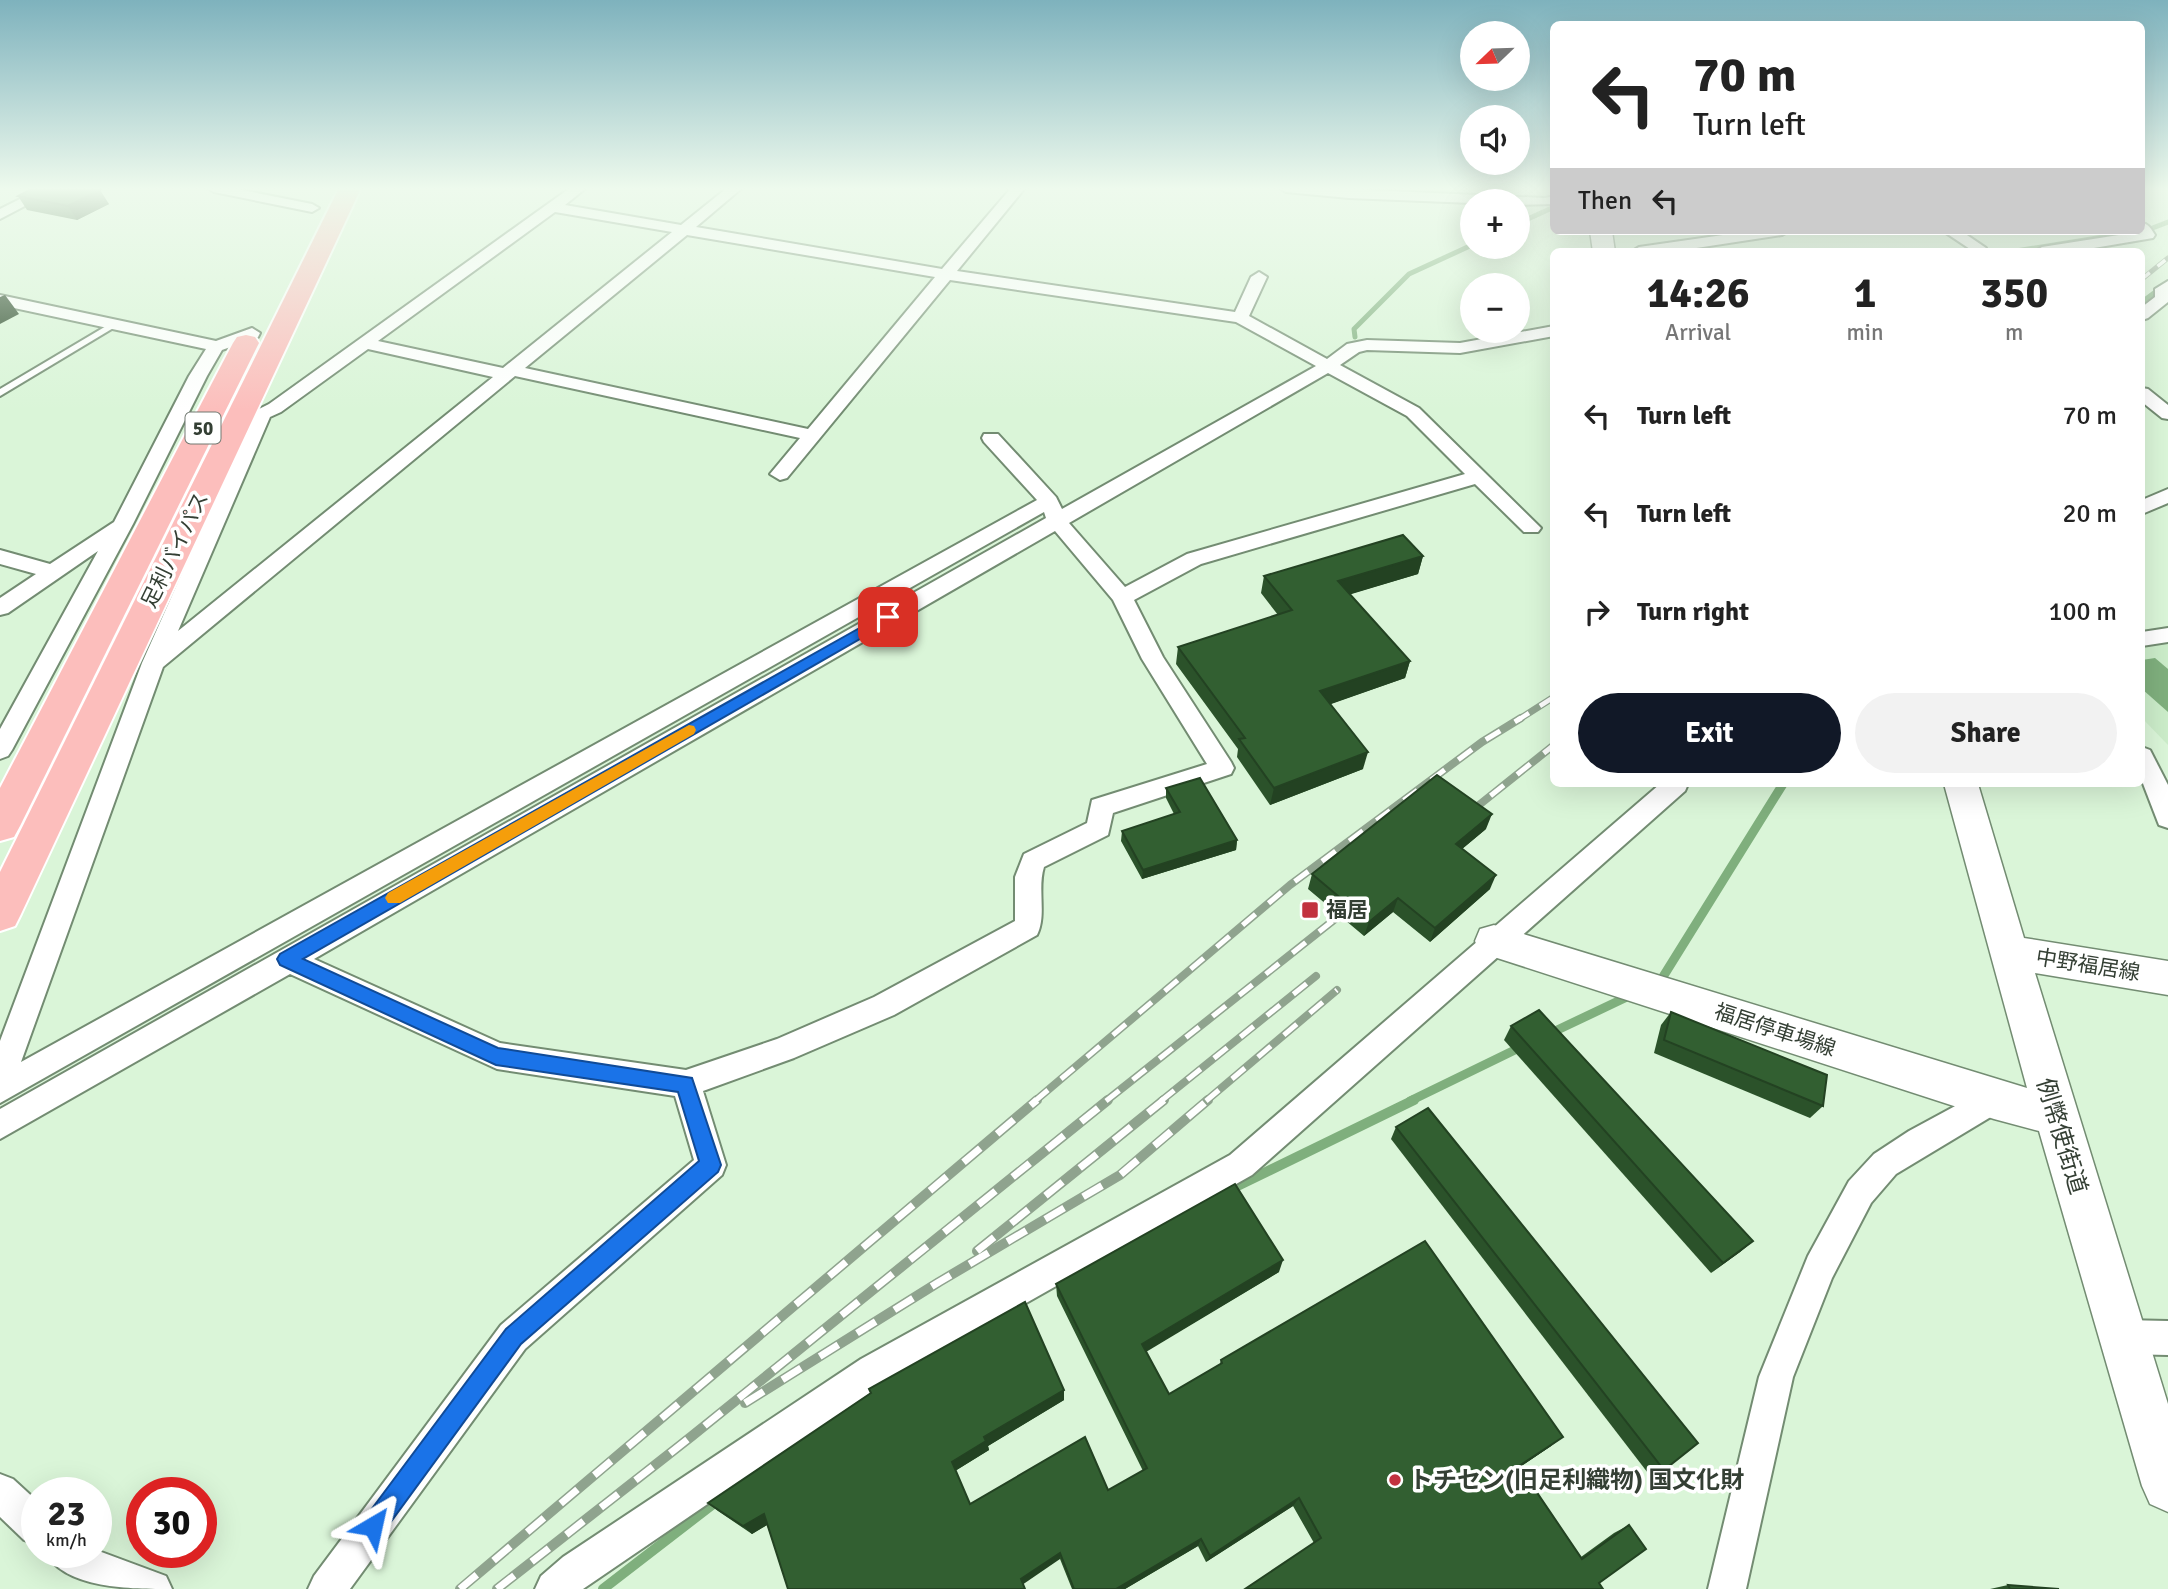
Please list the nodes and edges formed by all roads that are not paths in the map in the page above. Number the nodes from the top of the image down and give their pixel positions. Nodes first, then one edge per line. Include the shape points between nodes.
1 (287, 262) edge
2 (317, 262) edge
3 (476, 262) edge
4 (643, 262) edge
5 (876, 262) edge
6 (954, 262) edge
7 (944, 274) junction
8 (1259, 277) dead end
9 (2166, 293) edge
10 (0, 300) edge
11 (2145, 312) edge
12 (1240, 318) junction
13 (116, 324) junction
14 (1550, 332) edge
15 (252, 333) junction
16 (365, 343) junction
17 (216, 347) junction
18 (1328, 366) junction
19 (508, 372) junction
20 (0, 394) edge
21 (2145, 395) edge
22 (252, 414) junction
23 (2168, 414) edge
24 (812, 435) junction
25 (991, 438) dead end
26 (780, 474) dead end
27 (1477, 477) junction
28 (2168, 495) edge
29 (2145, 506) edge
30 (1053, 511) junction
31 (123, 524) junction
32 (1531, 528) dead end
33 (0, 557) edge
34 (51, 571) junction
35 (1122, 597) junction
36 (0, 608) edge
37 (2168, 635) edge
38 (2145, 639) edge
39 (118, 665) junction
40 (0, 750) edge
41 (2145, 762) edge
42 (1673, 787) edge
43 (1962, 787) edge
44 (2168, 818) edge
45 (0, 826) edge
46 (0, 914) edge
47 (1494, 941) junction
48 (2008, 952) junction
49 (286, 959) junction
50 (2168, 978) edge
51 (0, 1080) edge
52 (686, 1084) junction
53 (0, 1089) edge
54 (1994, 1099) junction
55 (2056, 1115) junction
56 (1, 1120) edge
57 (2123, 1337) junction
58 (2168, 1338) edge
59 (2168, 1486) edge
60 (0, 1492) edge
61 (21, 1512) edge
62 (94, 1568) edge
63 (153, 1589) edge
64 (327, 1589) edge
65 (554, 1589) edge
66 (1727, 1589) edge

1 - 15 highway, 足利バイパス / 50
2 - 22 highway, 足利バイパス / 50
3 - 16 street
4 - 19 street
5 - 7 street
6 - 7 street
7 - 12 street
7 - 24 street
8 - 12 street
9 - 11 street
10 - 13 street
12 - 18 street
13 - 17 street
13 - 20 lane
14 - 18 street via 1460,348 1367,345 1353,348
15 - 17 street
15 - 39 highway, 足利バイパス / 50
16 - 19 street
16 - 22 street
17 - 31 street
18 - 27 street via 1413,412
18 - 30 street
19 - 24 street
19 - 39 street
21 - 23 street
22 - 39 highway, 足利バイパス / 50
24 - 26 street
25 - 30 street
27 - 32 street
27 - 35 street via 1194,559
28 - 29 street
30 - 35 street
30 - 49 street
30 - 53 street
31 - 34 street
31 - 40 street
33 - 34 street
34 - 36 street
35 - 52 street via 1153,659 1222,768 1101,807 1099,828 1033,861 1028,877 1028,927 884,1006
37 - 38 street
39 - 45 highway, 足利バイパス / 50
39 - 46 highway, 足利バイパス / 50
39 - 51 street
41 - 44 street
42 - 47 street
43 - 48 main road, 例幣使街道
47 - 54 main road, 福居停車場線
47 - 65 street via 1241,1165 873,1371
48 - 50 main road, 中野福居線
48 - 55 main road, 例幣使街道
49 - 52 street via 496,1056
49 - 56 street
52 - 64 street via 710,1165 513,1337
54 - 55 main road, 福居停車場線
54 - 66 street via 1885,1164 1860,1192 1820,1268 1776,1377
55 - 57 main road, 例幣使街道
57 - 58 street
57 - 59 main road, 例幣使街道
60 - 61 street
62 - 63 street

